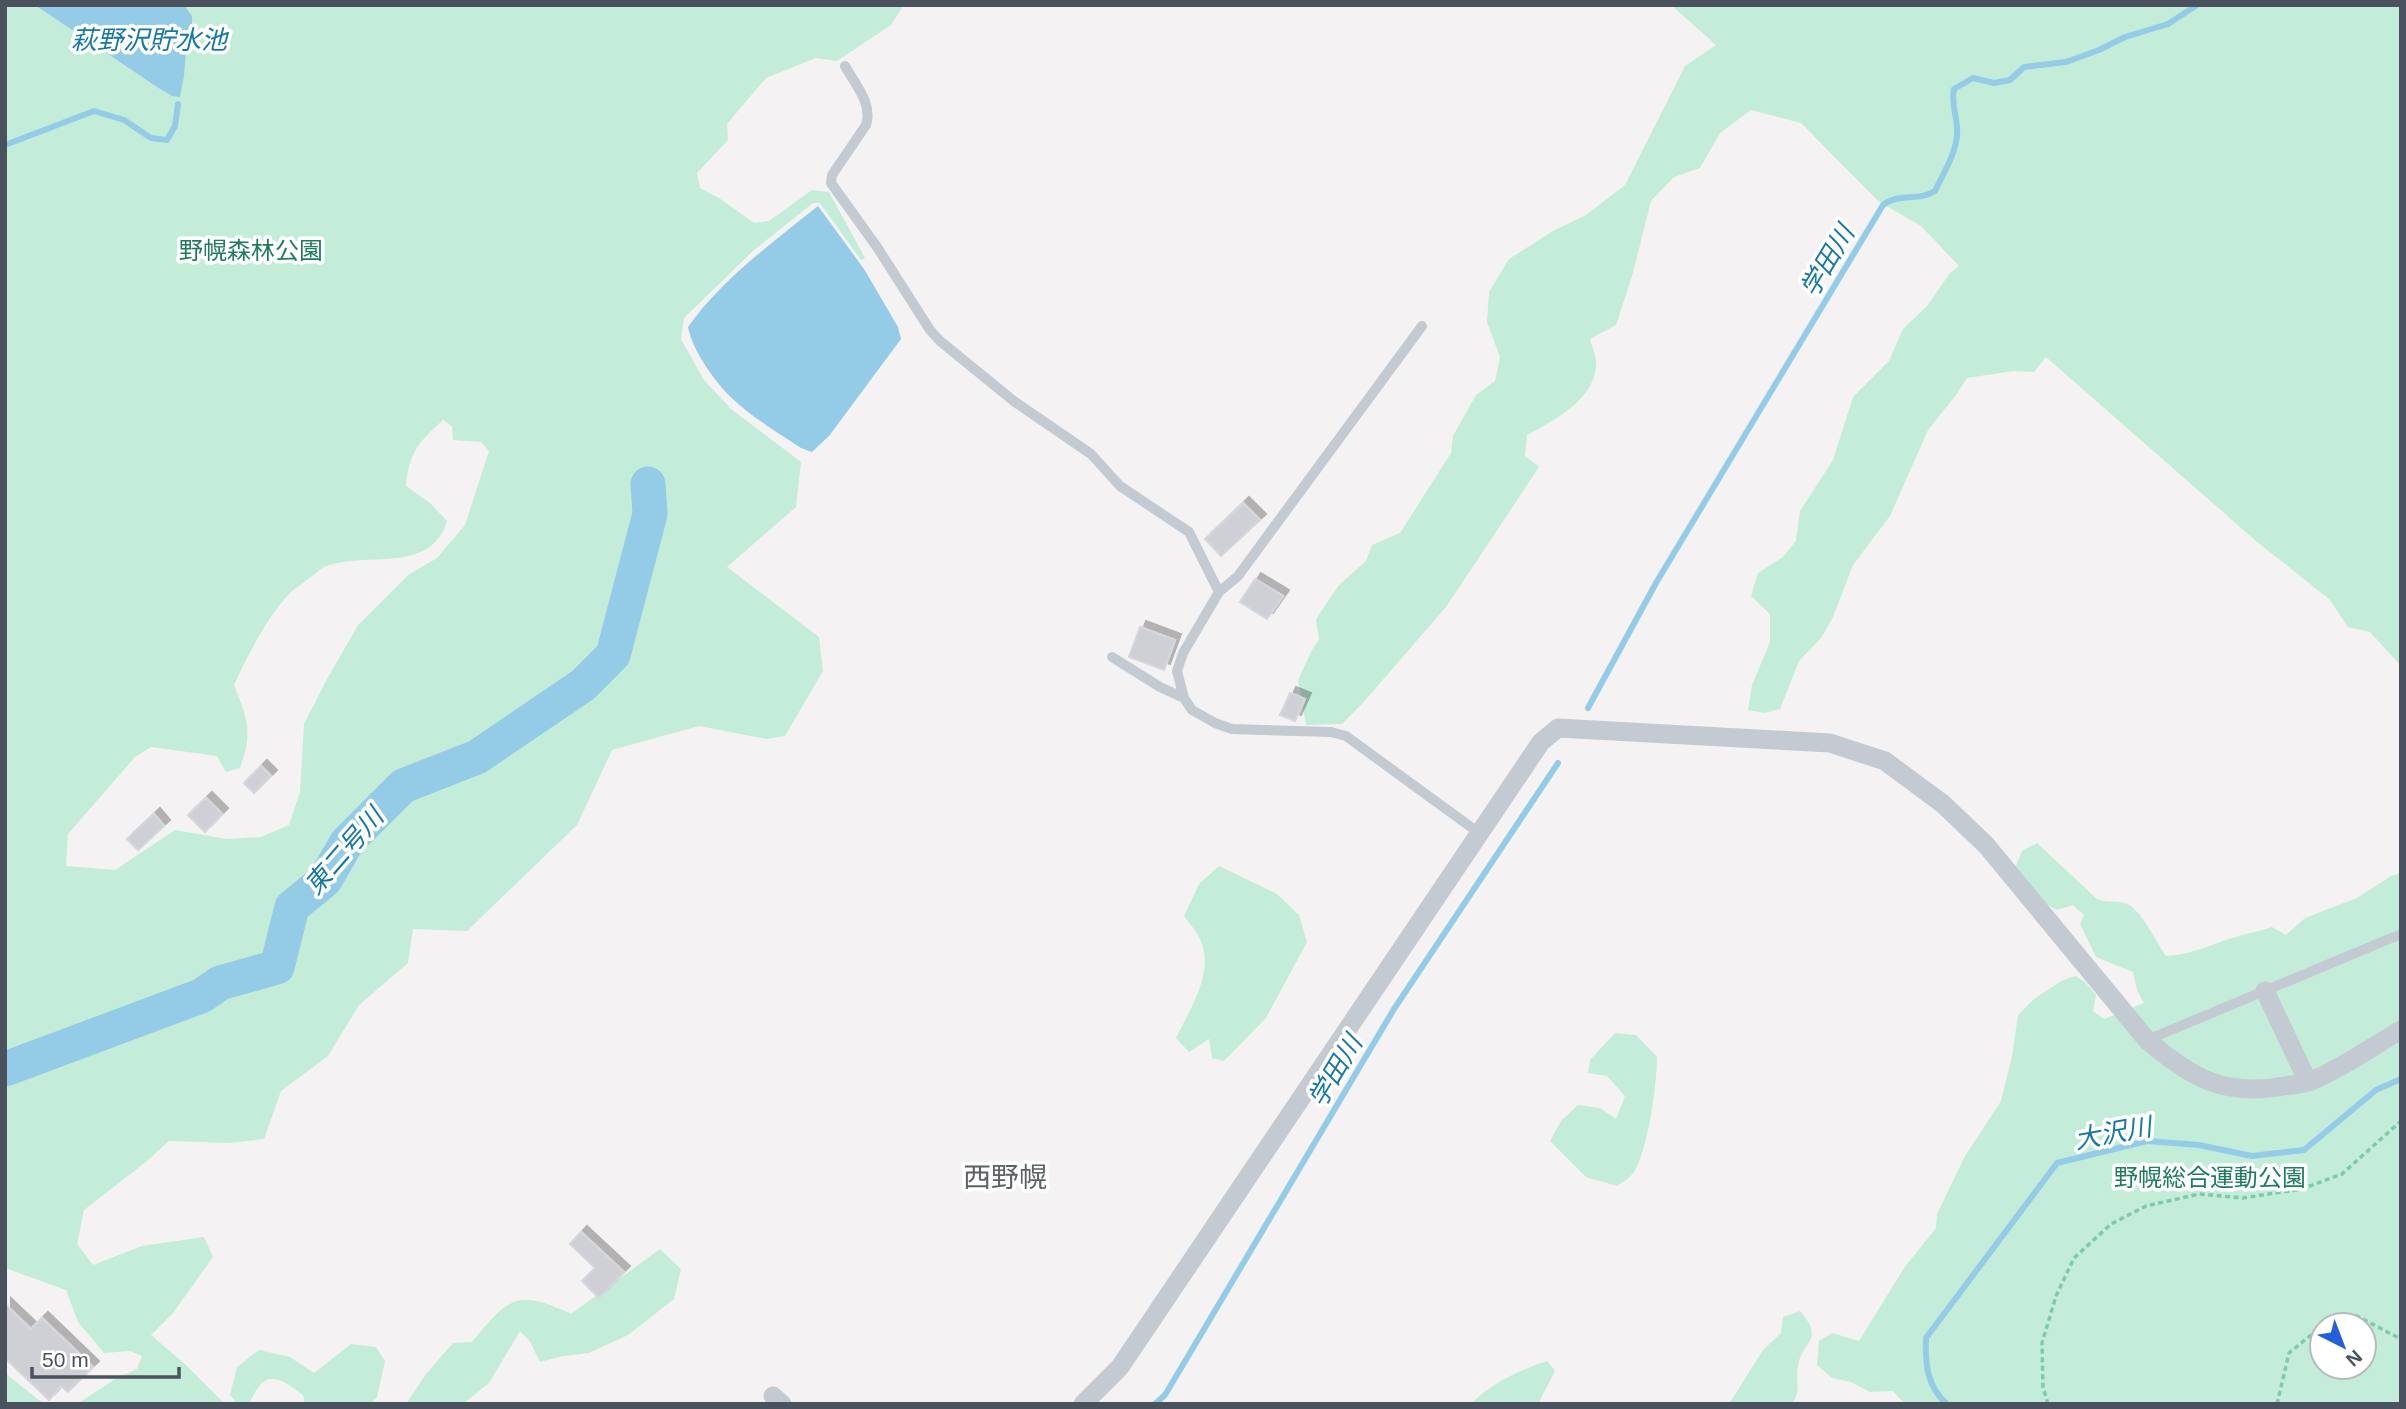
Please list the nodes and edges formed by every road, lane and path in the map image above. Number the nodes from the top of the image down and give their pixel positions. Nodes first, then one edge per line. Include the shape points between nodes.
1 (845, 66) dead end
2 (1422, 326) dead end
3 (1219, 592) junction
4 (1112, 657) dead end
5 (1184, 698) junction
6 (1479, 834) junction
7 (2401, 934) edge
8 (2265, 991) junction
9 (2401, 1031) edge
10 (2147, 1040) junction
11 (2308, 1082) junction
12 (2401, 1121) edge
13 (2378, 1327) edge
14 (2308, 1338) edge
15 (2401, 1339) edge
16 (1083, 1404) edge
17 (2048, 1404) edge
18 (2277, 1404) edge

1 - 3 lane via 869,117 831,183 930,330 1015,402 1091,454 1120,486 1189,531
2 - 3 lane via 1238,576
3 - 5 lane via 1177,671
4 - 5 lane
5 - 6 lane via 1192,710 1232,729 1346,736
6 - 10 street via 1541,742 1558,728 1830,743 1885,761 1943,804 1986,845
6 - 16 street via 1120,1367
7 - 8 lane
8 - 10 lane
8 - 11 street
9 - 11 street
10 - 11 street via 2175,1063 2235,1089 2264,1090
12 - 17 path via 2342,1174 2302,1189 2244,1198 2199,1194 2146,1206 2111,1224 2074,1258 2056,1296 2042,1343
13 - 15 path
14 - 18 path via 2289,1353

